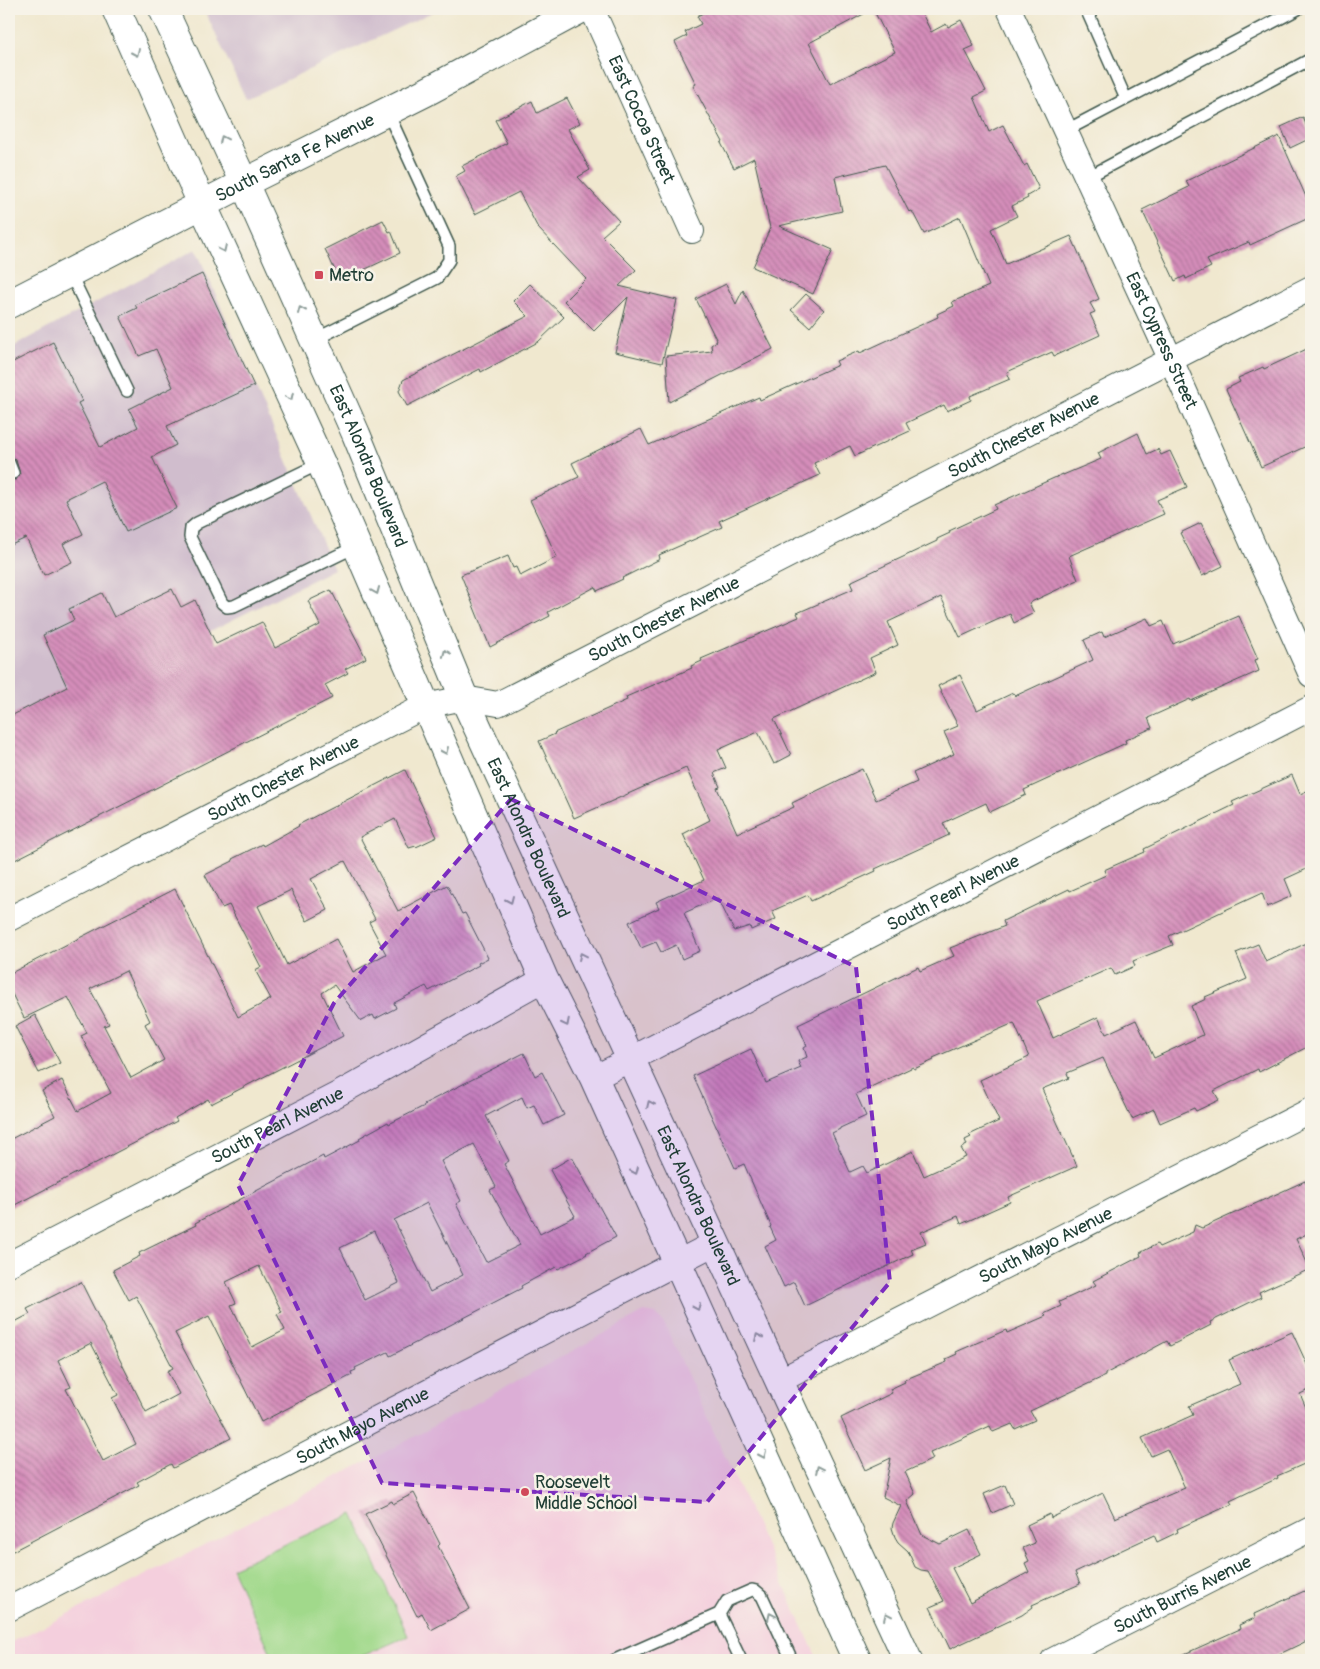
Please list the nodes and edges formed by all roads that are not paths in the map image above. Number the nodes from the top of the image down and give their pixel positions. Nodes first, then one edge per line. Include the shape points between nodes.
1 (116, 9) edge
2 (163, 9) edge
3 (581, 9) edge
4 (592, 9) edge
5 (1009, 9) edge
6 (1086, 9) edge
7 (1298, 9) edge
8 (1311, 59) edge
9 (1126, 99) junction
10 (387, 111) junction
11 (1065, 131) junction
12 (1086, 178) junction
13 (244, 183) junction
14 (202, 204) junction
15 (692, 231) dead end
16 (70, 273) junction
17 (1311, 288) edge
18 (9, 304) edge
19 (314, 340) junction
20 (1170, 360) junction
21 (127, 391) dead end
22 (321, 463) junction
23 (357, 546) junction
24 (1311, 675) edge
25 (464, 698) junction
26 (425, 706) junction
27 (1311, 708) edge
28 (9, 919) edge
29 (544, 980) junction
30 (630, 1060) junction
31 (594, 1078) junction
32 (1311, 1110) edge
33 (715, 1243) junction
34 (677, 1263) junction
35 (9, 1264) edge
36 (779, 1381) junction
37 (1311, 1528) edge
38 (9, 1609) edge
39 (719, 1614) junction
40 (615, 1660) edge
41 (741, 1660) edge
42 (792, 1660) edge
43 (856, 1660) edge
44 (908, 1660) edge
45 (1053, 1660) edge

1 -> 14 main road
13 -> 2 main road, East Alondra Boulevard
3 - 10 main road, South Santa Fe Avenue
4 - 15 street, East Cocoa Street
5 - 11 street, East Cypress Street
6 - 9 lane
7 - 9 lane
8 - 12 lane
9 - 11 lane
10 - 13 main road, South Santa Fe Avenue
10 - 19 lane via 449,246 449,260 437,278
11 - 12 street, East Cypress Street
12 - 20 street, East Cypress Street
13 - 14 main road, South Santa Fe Avenue
19 -> 13 main road, East Alondra Boulevard
14 - 16 main road, South Santa Fe Avenue
14 -> 22 main road
16 - 18 main road, South Santa Fe Avenue
16 - 21 lane
17 - 20 street, South Chester Avenue
25 -> 19 main road, East Alondra Boulevard
20 - 24 street, East Cypress Street
20 - 25 street, South Chester Avenue via 498,704
22 - 23 main road
22 - 23 lane via 197,523 191,528 190,537 222,603 227,607
23 -> 26 main road
25 - 26 street, South Chester Avenue
30 -> 25 main road, East Alondra Boulevard
26 - 28 street, South Chester Avenue
26 -> 29 main road
27 - 30 street, South Pearl Avenue
29 -> 31 main road
29 - 35 street, South Pearl Avenue via 340,1093
30 - 31 street, South Pearl Avenue
33 -> 30 main road, East Alondra Boulevard
31 -> 34 main road
32 - 36 street, South Mayo Avenue
33 - 34 street, South Mayo Avenue
36 -> 33 main road, East Alondra Boulevard
34 - 38 street, South Mayo Avenue
34 -> 43 main road
44 -> 36 main road, East Alondra Boulevard
37 - 45 street, South Burris Avenue
39 - 40 lane
39 - 41 lane
42 -> 39 lane via 756,1591 727,1601

